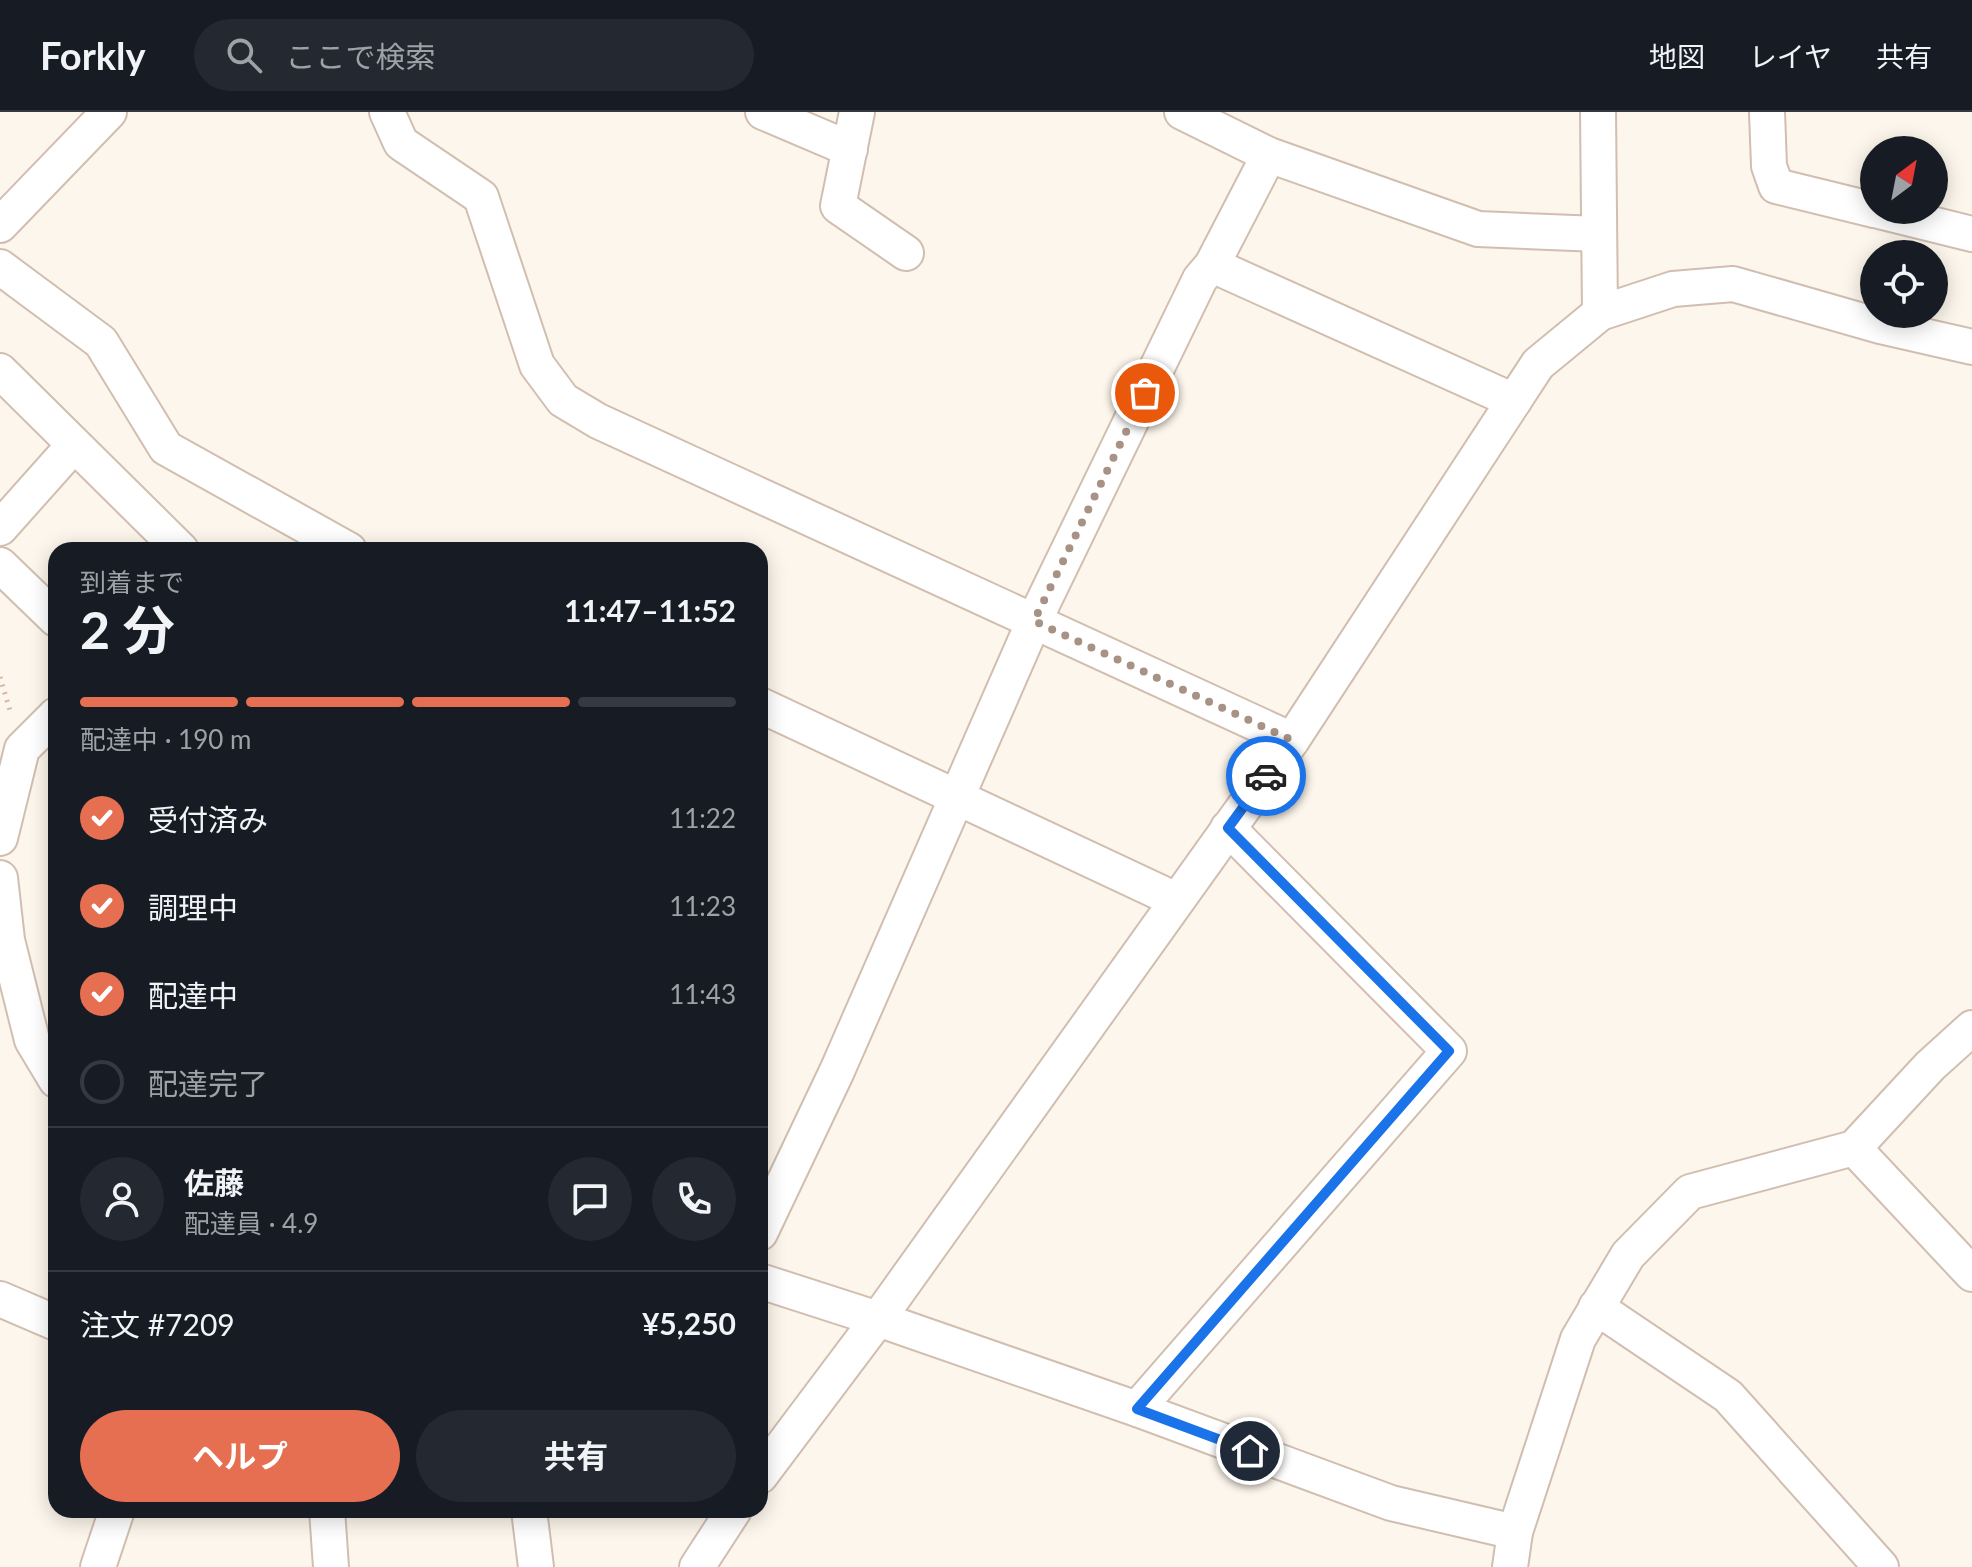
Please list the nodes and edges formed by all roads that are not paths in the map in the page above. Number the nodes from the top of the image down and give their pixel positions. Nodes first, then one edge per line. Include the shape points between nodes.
1 (109, 112) edge
2 (387, 112) edge
3 (763, 112) edge
4 (857, 112) edge
5 (1182, 112) edge
6 (1598, 112) edge
7 (1767, 112) edge
8 (850, 149) junction
9 (1269, 155) junction
10 (1860, 207) edge
11 (1931, 224) edge
12 (0, 225) edge
13 (1599, 234) junction
14 (1972, 234) edge
15 (906, 253) dead end
16 (1212, 265) junction
17 (0, 267) edge
18 (1600, 313) junction
19 (1972, 347) edge
20 (0, 371) edge
21 (1514, 401) junction
22 (74, 445) junction
23 (0, 528) edge
24 (173, 542) edge
25 (335, 542) edge
26 (0, 565) edge
27 (48, 611) edge
28 (1034, 621) junction
29 (768, 709) edge
30 (48, 723) edge
31 (1292, 740) junction
32 (957, 797) junction
33 (1228, 828) junction
34 (0, 838) edge
35 (0, 878) edge
36 (1176, 900) junction
37 (1972, 1028) edge
38 (48, 1067) edge
39 (1854, 1148) junction
40 (768, 1216) edge
41 (1972, 1274) edge
42 (768, 1284) edge
43 (0, 1299) edge
44 (1596, 1307) junction
45 (878, 1319) junction
46 (48, 1320) edge
47 (1137, 1409) junction
48 (768, 1465) edge
49 (114, 1518) edge
50 (328, 1518) edge
51 (530, 1518) edge
52 (729, 1518) edge
53 (1515, 1532) junction
54 (98, 1567) edge
55 (331, 1567) edge
56 (536, 1567) edge
57 (697, 1567) edge
58 (1510, 1567) edge
59 (1881, 1567) edge

1 - 12 street
2 - 28 street via 401,143 481,197 537,365 563,400 598,421
3 - 8 street
4 - 8 street
5 - 9 street
6 - 13 street
7 - 10 street via 1769,166 1776,186
8 - 15 street via 838,206
9 - 13 street via 1478,229
9 - 16 street
11 - 14 street
13 - 18 street
16 - 21 street
16 - 28 street via 1200,279
17 - 25 street via 101,342 166,448
18 - 19 street via 1673,289 1733,284
18 - 21 street via 1538,364
20 - 22 street
21 - 31 street
22 - 23 street
22 - 24 street
26 - 27 street
28 - 31 street
28 - 32 street
29 - 32 street
30 - 34 street via 22,749
31 - 33 street
32 - 36 street
32 - 40 street
33 - 36 street
33 - 47 street via 1449,1051
35 - 38 street via 7,940 32,1040
36 - 45 street
37 - 39 street
39 - 41 street
39 - 44 street via 1690,1192 1628,1255
42 - 45 street
43 - 46 street
44 - 53 street via 1578,1339
44 - 59 street via 1728,1396
45 - 47 street
45 - 48 street
47 - 53 street via 1391,1503
49 - 54 street
50 - 55 street
51 - 56 street
52 - 57 street
53 - 58 street

